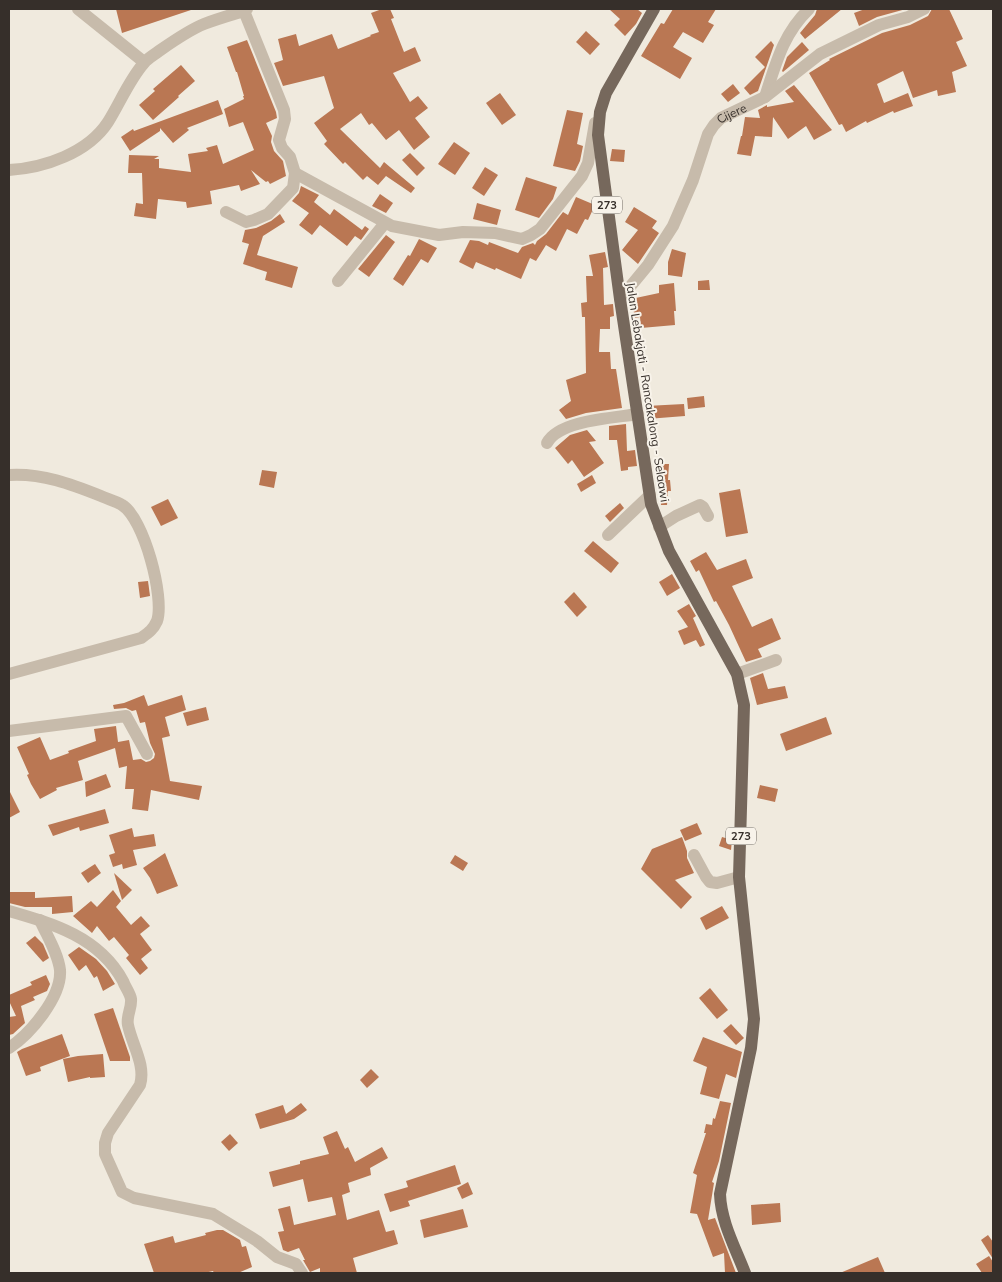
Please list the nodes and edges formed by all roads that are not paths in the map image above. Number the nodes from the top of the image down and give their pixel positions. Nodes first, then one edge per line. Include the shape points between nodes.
1 (78, 9) edge
2 (654, 9) edge
3 (809, 9) edge
4 (924, 9) edge
5 (246, 10) edge
6 (144, 62) junction
7 (765, 97) junction
8 (600, 112) junction
9 (9, 170) edge
10 (295, 173) junction
11 (226, 212) dead end
12 (385, 223) junction
13 (338, 281) dead end
14 (620, 299) junction
15 (638, 414) junction
16 (546, 443) dead end
17 (9, 475) edge
18 (650, 495) junction
19 (708, 516) dead end
20 (659, 527) junction
21 (608, 535) dead end
22 (776, 660) dead end
23 (9, 674) edge
24 (737, 674) junction
25 (9, 731) edge
26 (146, 754) dead end
27 (694, 855) dead end
28 (739, 877) junction
29 (9, 910) edge
30 (40, 920) junction
31 (9, 1048) edge
32 (302, 1273) edge
33 (745, 1273) edge

1 - 6 street
2 - 8 main road, Jalan Lebakjati - Rancakalong - Selaawi / 273 via 606,93
3 - 7 street via 789,32
4 - 7 street, Cijere via 880,25 820,54
5 - 6 street via 203,24
5 - 10 street via 284,110 279,140
6 - 9 street via 108,122 88,143 64,157
7 - 14 street, Cijere via 721,118 714,125 673,226 648,266
8 - 12 street via 594,124 586,170 531,236 522,239 495,233 463,232 439,235
8 - 14 main road, Jalan Lebakjati - Rancakalong - Selaawi / 273 via 598,135
10 - 11 street via 293,188 268,214 246,222
10 - 12 street
12 - 13 street
14 - 15 main road, Jalan Lebakjati - Rancakalong - Selaawi / 273
15 - 16 street via 570,425 559,430
15 - 18 main road, Jalan Lebakjati - Rancakalong - Selaawi / 273
17 - 23 street via 41,476 76,486 122,505 130,512 150,551 159,611 151,632 141,638
18 - 20 main road, Jalan Lebakjati - Rancakalong - Selaawi / 273
18 - 21 street
19 - 20 street via 700,505
20 - 24 main road, Jalan Lebakjati - Rancakalong - Selaawi / 273
22 - 24 street
24 - 28 main road, Jalan Lebakjati - Rancakalong - Selaawi / 273 via 745,725
25 - 26 street via 126,716
27 - 28 street via 710,882
28 - 33 main road, Jalan Lebakjati - Rancakalong - Selaawi / 273 via 754,1019 720,1206
29 - 30 street
30 - 31 street via 58,959 60,980 35,1025
30 - 32 street via 63,928 105,956 131,998 127,1024 142,1079 108,1133 105,1154 122,1192 134,1198 214,1214 277,1257 296,1264

